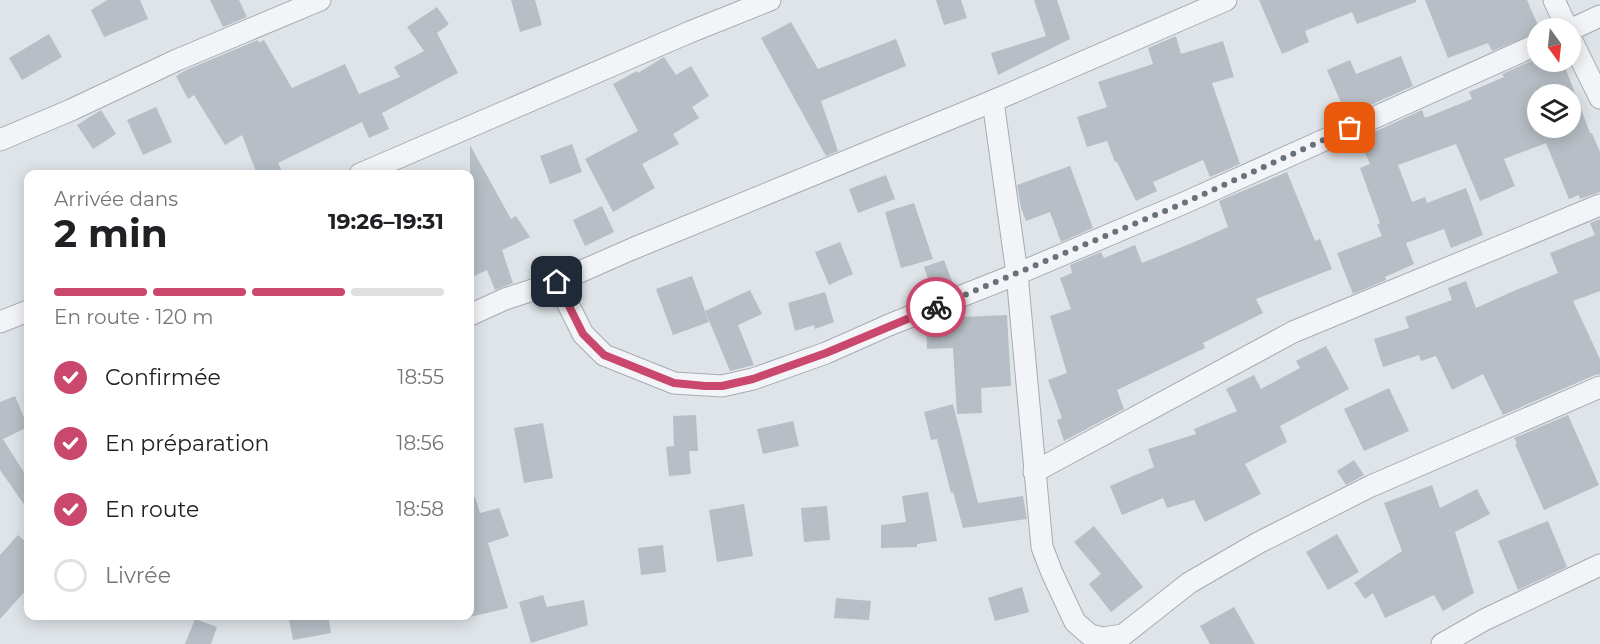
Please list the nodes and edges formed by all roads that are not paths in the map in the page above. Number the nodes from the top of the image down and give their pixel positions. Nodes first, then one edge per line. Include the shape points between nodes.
1 (320, 0) edge
2 (770, 0) edge
3 (1226, 0) edge
4 (1554, 0) edge
5 (1600, 16) edge
6 (1563, 18) edge
7 (1581, 24) edge
8 (1527, 49) edge
9 (1581, 59) edge
10 (1600, 98) edge
11 (993, 101) junction
12 (0, 140) edge
13 (369, 170) edge
14 (1600, 205) edge
15 (1017, 274) junction
16 (557, 282) junction
17 (24, 313) edge
18 (474, 313) edge
19 (0, 322) edge
20 (1600, 387) edge
21 (1034, 472) junction
22 (1600, 565) edge
23 (1442, 644) edge

1 - 12 street
2 - 13 street
3 - 11 street
4 - 6 street
5 - 7 street
8 - 15 street
9 - 10 street
11 - 15 street
11 - 16 street
14 - 21 street via 1293,332
15 - 16 street via 826,353 722,386 674,383 604,355 583,334
15 - 21 street
16 - 18 street
17 - 19 street
20 - 21 street via 1371,486 1268,538 1189,583 1123,635 1103,639 1090,635 1075,622 1052,573 1042,547
22 - 23 street

